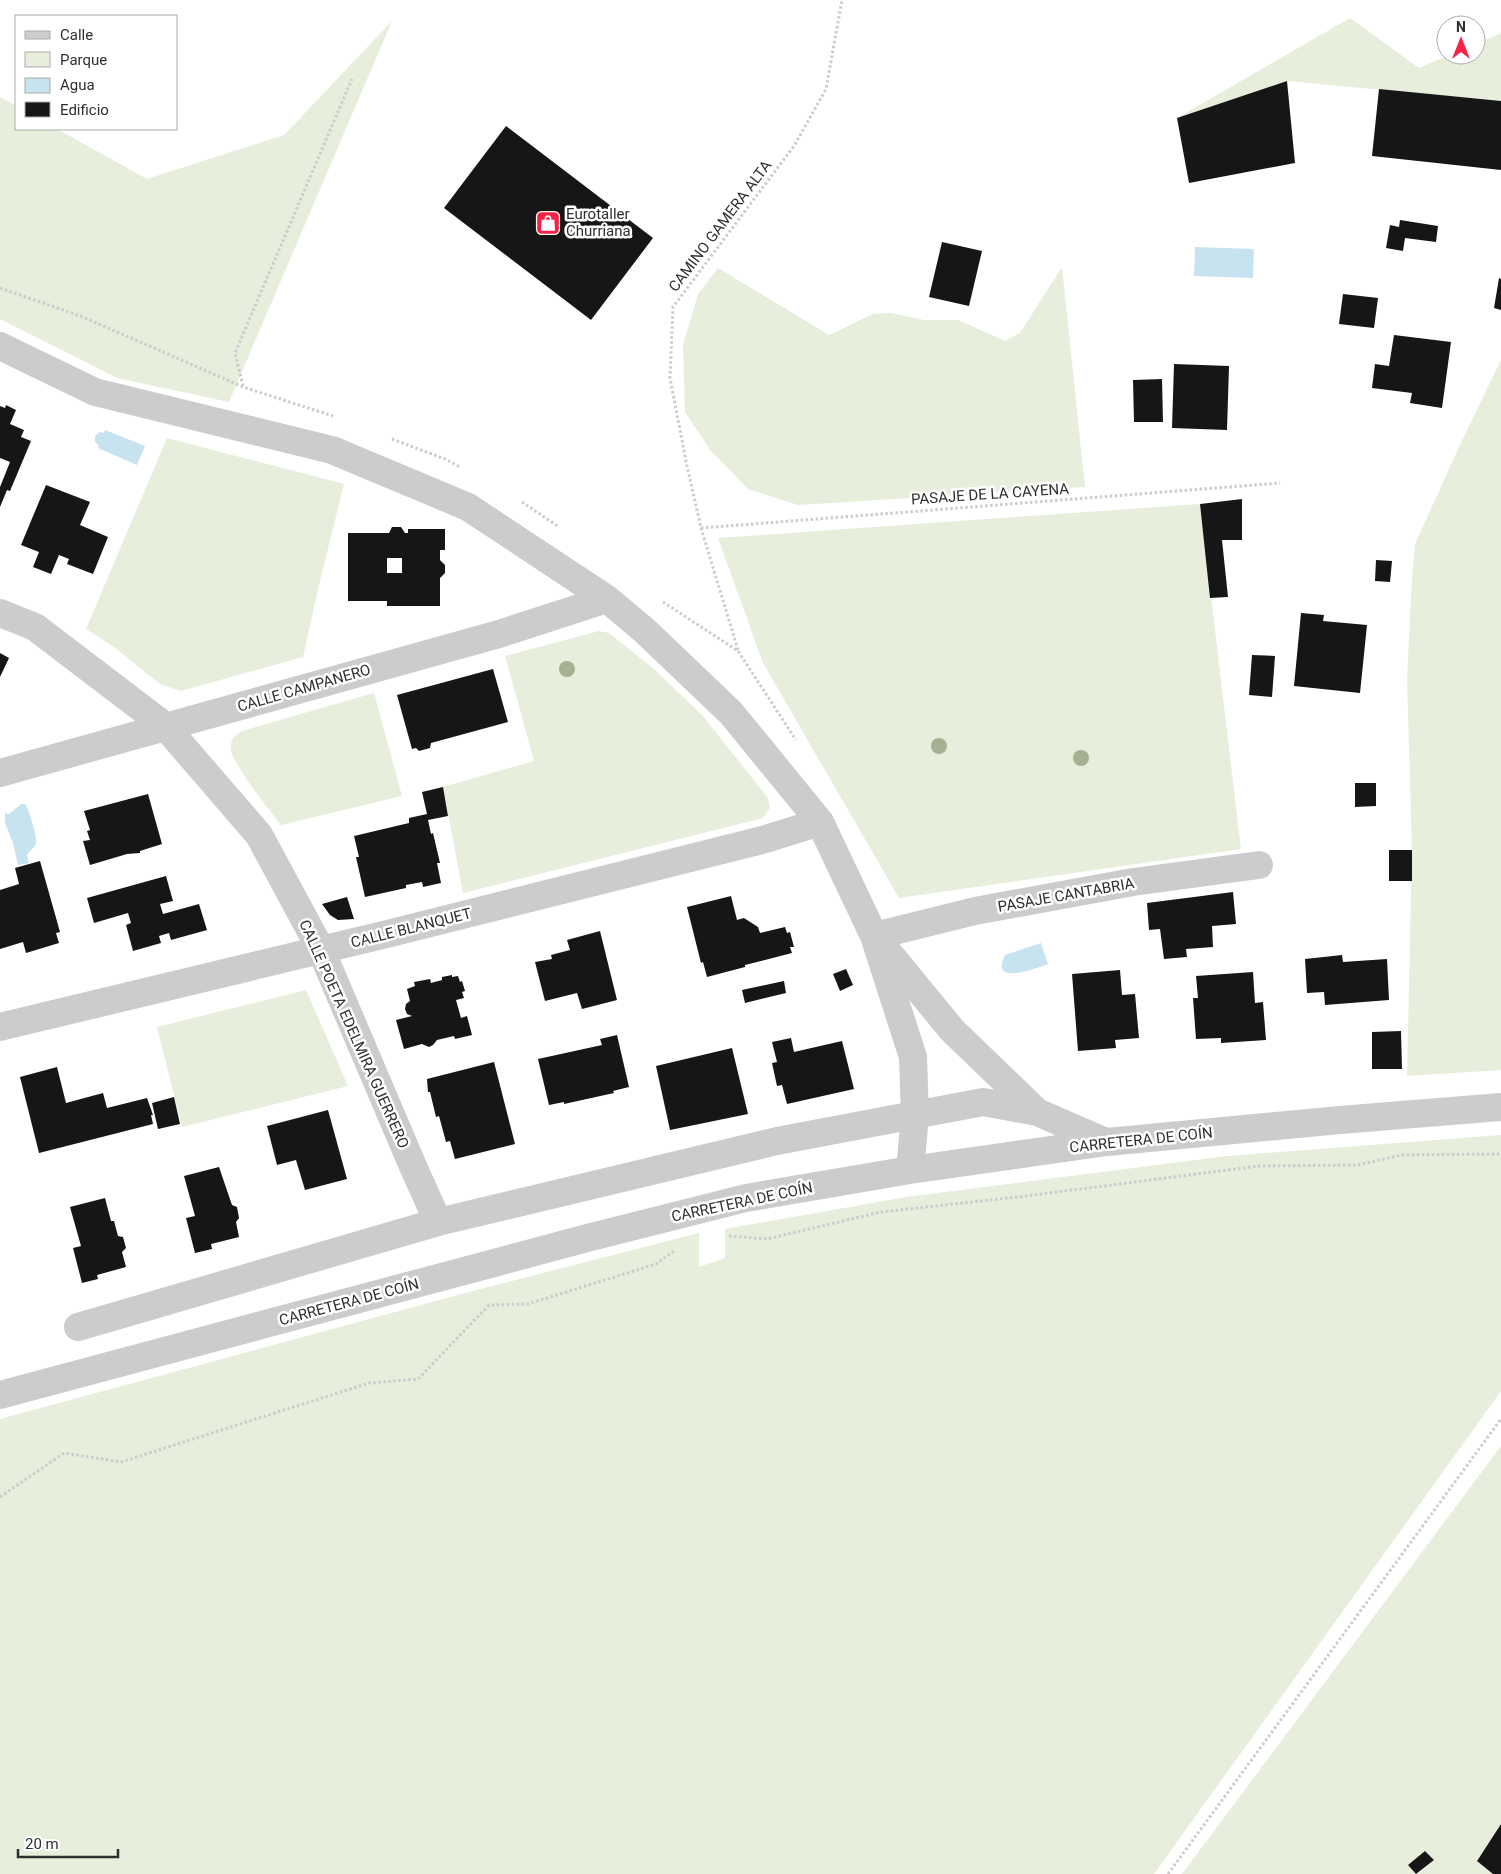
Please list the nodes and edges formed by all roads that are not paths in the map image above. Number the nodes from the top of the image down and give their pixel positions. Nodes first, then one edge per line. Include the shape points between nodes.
1 (0, 346) edge
2 (607, 600) junction
3 (0, 613) edge
4 (165, 726) junction
5 (0, 773) edge
6 (820, 822) junction
7 (1259, 865) dead end
8 (874, 936) junction
9 (320, 950) junction
10 (0, 1027) edge
11 (1501, 1108) edge
12 (1037, 1112) junction
13 (915, 1116) junction
14 (1106, 1142) junction
15 (910, 1170) junction
16 (438, 1222) junction
17 (78, 1327) dead end
18 (0, 1394) edge

1 - 2 street via 95,392 332,450 468,507
2 - 4 street, CALLE CAMPANERO via 499,634
2 - 6 street via 644,630 731,713
3 - 4 street, CALLE POETA EDELMIRA GUERRERO via 35,627
4 - 5 street, CALLE CAMPANERO
4 - 9 street, CALLE POETA EDELMIRA GUERRERO via 259,835
6 - 8 street
6 - 9 street, CALLE BLANQUET via 766,839
7 - 8 street, PASAJE CANTABRIA via 1133,882 975,911
8 - 12 street via 952,1030
8 - 13 street via 912,1057
9 - 10 street, CALLE BLANQUET
9 - 16 street, CALLE POETA EDELMIRA GUERRERO
11 - 14 street, CARRETERA DE COÍN
12 - 13 street via 983,1102
12 - 14 street
13 - 15 street
13 - 16 street via 777,1141
14 - 15 street, CARRETERA DE COÍN
15 - 18 street, CARRETERA DE COÍN via 737,1201
16 - 17 street

